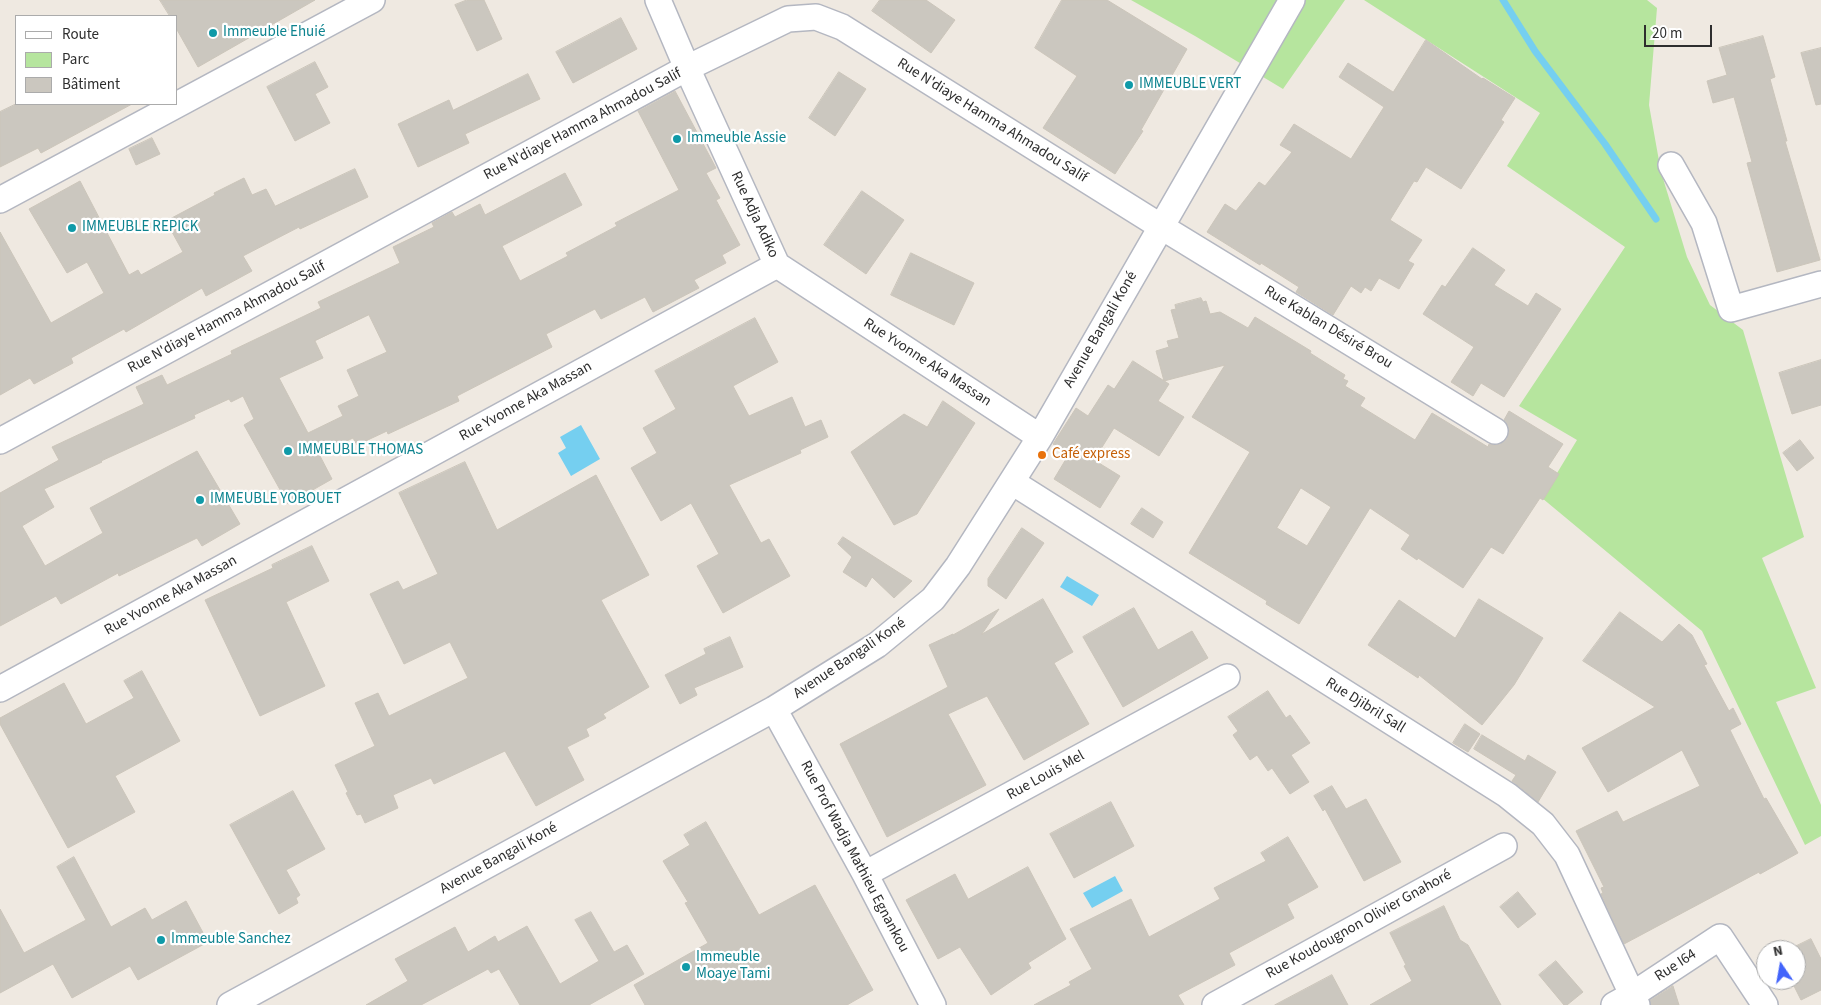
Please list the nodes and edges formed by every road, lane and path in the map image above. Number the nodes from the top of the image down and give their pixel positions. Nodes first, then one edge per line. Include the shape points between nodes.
1 (372, 0) edge
2 (658, 0) edge
3 (1292, 0) edge
4 (687, 68) junction
5 (178, 104) edge
6 (177, 105) edge
7 (1671, 165) dead end
8 (0, 200) edge
9 (1160, 226) junction
10 (777, 265) junction
11 (1821, 284) edge
12 (1495, 431) dead end
13 (1040, 437) junction
14 (0, 441) edge
15 (1012, 482) junction
16 (1226, 677) dead end
17 (0, 689) edge
18 (774, 709) junction
19 (1504, 846) dead end
20 (865, 874) junction
21 (242, 1002) edge
22 (1628, 1002) edge
23 (933, 1005) edge
24 (1215, 1005) edge
25 (1765, 1005) edge

1 - 5 street
2 - 4 street, Rue Adja Adiko
3 - 9 street, Avenue Bangali Koné
4 - 9 street, Rue N'diaye Hamma Ahmadou Salif via 788,19 816,17 842,27
4 - 10 street, Rue Adja Adiko
4 - 14 street, Rue N'diaye Hamma Ahmadou Salif
6 - 8 street
7 - 11 street via 1704,223 1731,308
9 - 12 street, Rue Kablan Désiré Brou
9 - 13 street, Avenue Bangali Koné
10 - 13 street, Rue Yvonne Aka Massan
10 - 17 street, Rue Yvonne Aka Massan
13 - 15 street, Avenue Bangali Koné
15 - 18 street, Avenue Bangali Koné via 933,599 877,645
15 - 22 street, Rue Djibril Sall via 1507,795 1543,824 1567,855
16 - 20 street, Rue Louis Mel
18 - 20 street, Rue Prof Wadja Mathieu Egnankou
18 - 21 street, Avenue Bangali Koné
19 - 24 street, Rue Koudougnon Olivier Gnahoré
20 - 23 street, Rue Prof Wadja Mathieu Egnankou
22 - 25 street, Rue I64 via 1720,937

